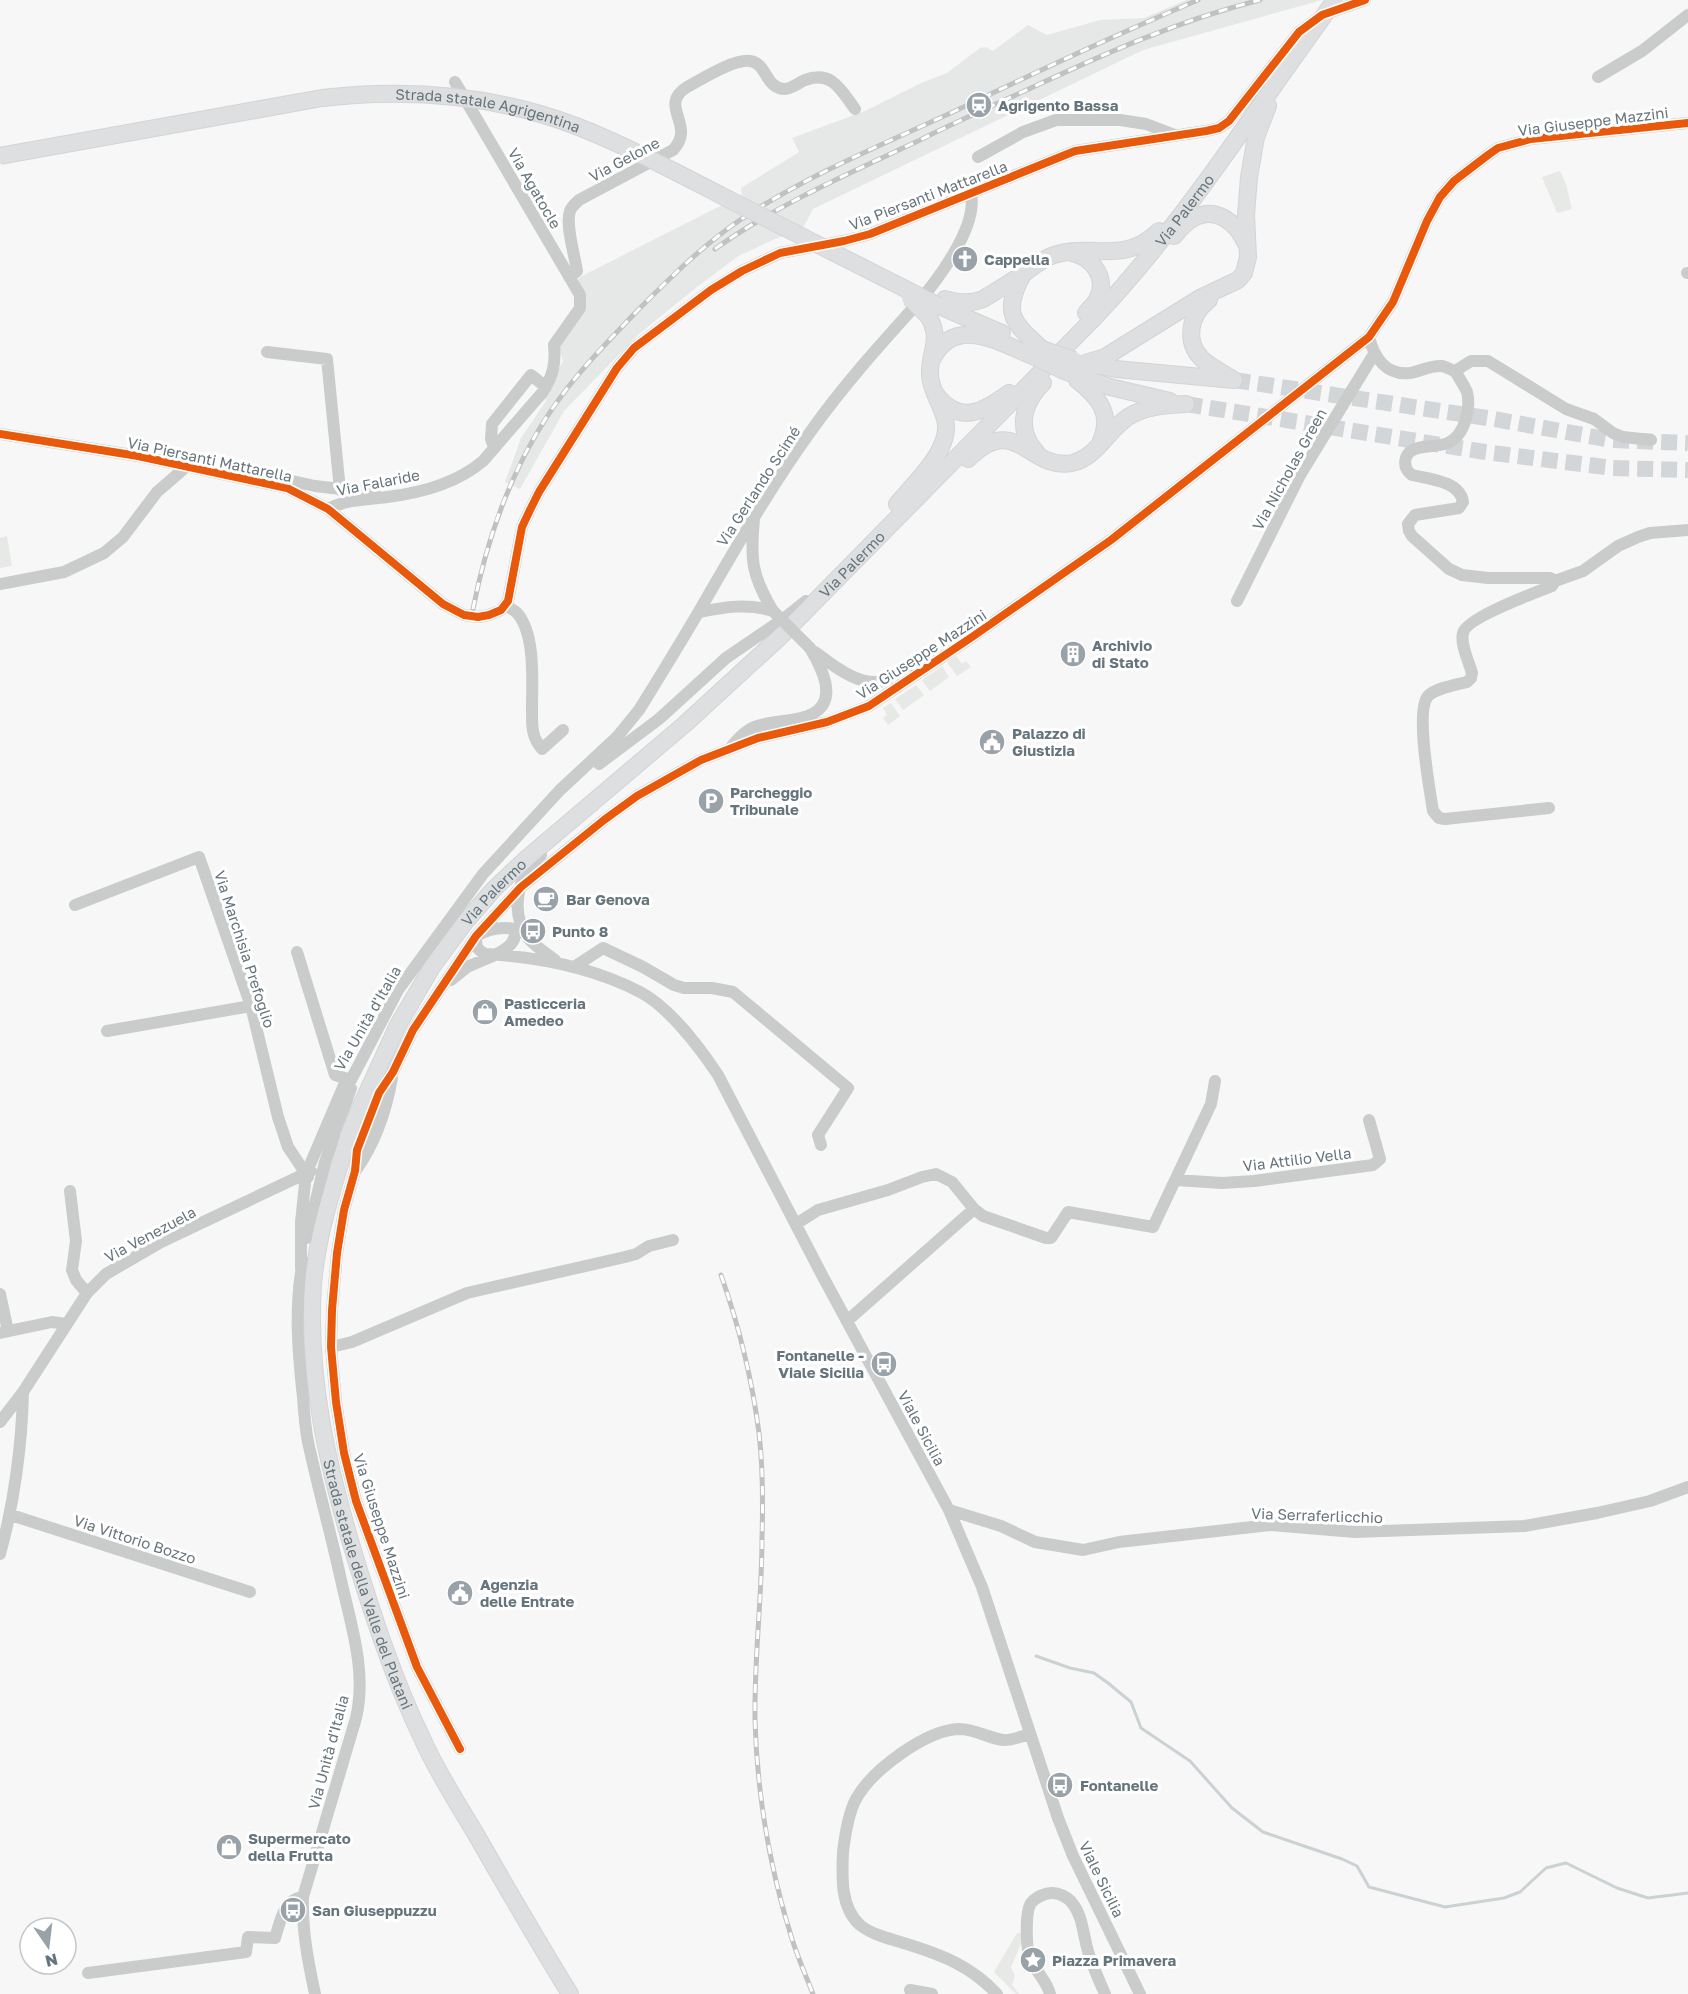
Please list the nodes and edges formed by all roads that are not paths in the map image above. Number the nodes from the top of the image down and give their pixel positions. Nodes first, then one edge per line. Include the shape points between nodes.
1 (1335, 0) edge
2 (1365, 0) edge
3 (1688, 15) edge
4 (1598, 77) dead end
5 (1278, 80) junction
6 (455, 82) dead end
7 (855, 109) dead end
8 (1688, 123) edge
9 (1176, 136) junction
10 (0, 156) edge
11 (978, 157) dead end
12 (1198, 192) junction
13 (971, 194) junction
14 (1248, 249) junction
15 (1065, 252) junction
16 (850, 261) junction
17 (1023, 274) junction
18 (569, 277) junction
19 (1228, 285) junction
20 (1123, 288) junction
21 (938, 307) junction
22 (1095, 317) junction
23 (1369, 337) junction
24 (267, 352) dead end
25 (1374, 354) junction
26 (1060, 360) junction
27 (932, 362) junction
28 (1455, 371) junction
29 (546, 387) junction
30 (935, 393) junction
31 (0, 434) edge
32 (1651, 440) dead end
33 (494, 447) junction
34 (1097, 447) junction
35 (1042, 457) junction
36 (187, 466) junction
37 (250, 479) junction
38 (340, 490) junction
39 (393, 496) junction
40 (328, 509) junction
41 (754, 515) junction
42 (1688, 530) edge
43 (853, 561) junction
44 (1555, 581) junction
45 (0, 584) edge
46 (1237, 601) dead end
47 (506, 605) junction
48 (773, 611) junction
49 (699, 612) junction
50 (810, 648) junction
51 (939, 659) junction
52 (685, 724) junction
53 (563, 730) dead end
54 (730, 748) junction
55 (615, 783) junction
56 (560, 790) junction
57 (1549, 808) dead end
58 (521, 887) junction
59 (517, 901) junction
60 (75, 905) dead end
61 (515, 930) junction
62 (476, 936) junction
63 (528, 937) junction
64 (297, 952) dead end
65 (496, 954) junction
66 (560, 964) junction
67 (574, 967) junction
68 (439, 991) junction
69 (250, 1006) junction
70 (108, 1031) dead end
71 (393, 1072) junction
72 (351, 1080) junction
73 (1215, 1082) dead end
74 (352, 1110) junction
75 (1369, 1120) dead end
76 (381, 1122) junction
77 (356, 1134) junction
78 (821, 1145) dead end
79 (316, 1150) junction
80 (295, 1156) junction
81 (325, 1162) junction
82 (306, 1174) junction
83 (1176, 1180) junction
84 (70, 1191) dead end
85 (974, 1209) junction
86 (310, 1223) junction
87 (796, 1224) junction
88 (673, 1240) dead end
89 (301, 1268) junction
90 (87, 1293) junction
91 (0, 1294) edge
92 (847, 1321) junction
93 (67, 1324) junction
94 (4, 1332) edge
95 (331, 1347) junction
96 (23, 1392) junction
97 (0, 1422) edge
98 (1688, 1486) edge
99 (949, 1510) junction
100 (11, 1515) junction
101 (0, 1554) edge
102 (250, 1592) dead end
103 (1030, 1734) junction
104 (460, 1749) dead end
105 (303, 1897) junction
106 (88, 1973) dead end
107 (910, 1990) dead end
108 (315, 1994) edge
109 (570, 1994) edge
110 (932, 1994) edge
111 (997, 1994) edge
112 (1050, 1994) edge
113 (1105, 1994) edge
114 (1140, 1994) edge

1 - 5 main road, Via Palermo, bridge
2 - 9 street, Via Piersanti Mattarella via 1322,15 1299,32 1225,124
3 - 4 street via 1642,51
5 - 12 main road, Via Palermo
5 - 14 main road via 1256,137 1246,215
6 - 18 street, Via Agatocle
7 - 18 street, Via Gelone via 830,80 817,76 781,88 773,85 761,66 748,60 680,91 675,108 682,130 673,150 579,200 570,211 577,271
8 - 23 street, Via Giuseppe Mazzini via 1531,139 1498,148 1454,181 1440,197 1393,302
9 - 11 street via 1146,124 1120,120 1056,120 1023,132
9 - 13 street, Via Piersanti Mattarella via 1075,151
10 - 16 main road, Strada statale Agrigentina, bridge via 322,98 401,93 450,96 496,103 577,126
12 - 15 main road via 1143,244 1119,251
12 - 20 main road, Via Palermo
13 - 41 street, Via Gerlando Scimé via 973,204 967,225 936,282 810,431
13 - 47 street, Via Piersanti Mattarella via 870,234 780,254 742,271 634,348 617,368 530,510 522,527
14 - 19 main road via 1244,273
14 - 20 main road via 1231,221 1222,216 1201,215 1183,227
15 - 17 main road via 1052,255
15 - 26 main road via 1089,260 1097,271 1101,288
16 - 21 main road, bridge
16 - 21 main road, bridge via 914,301
17 - 21 main road via 975,302
17 - 26 main road via 1011,300 1013,318
18 - 29 street, Via Falaride via 580,295 580,308 554,345 556,360
19 - 26 main road via 1105,357
19 - 26 main road via 1200,307 1191,325 1191,336 1200,357 1234,380
20 - 22 main road, Via Palermo
21 - 26 main road
21 - 27 main road
22 - 26 main road, Via Palermo
22 - 35 main road via 1076,350 1036,390 1026,409 1025,436
23 - 25 street
23 - 51 street, Via Giuseppe Mazzini via 1111,540
24 - 38 street via 327,359
25 - 28 street via 1383,366 1395,371 1411,373 1444,366
25 - 46 street, Via Nicholas Green via 1300,475
26 - 27 main road via 970,334 945,342
26 - 30 main road via 983,411 957,411
26 - 34 main road via 1102,407 1105,429
26 - 34 main road via 1136,394 1186,404 1152,408 1129,416
26 - 43 main road, Via Palermo
27 - 30 main road via 930,377
28 - 32 street via 1471,361 1488,361 1613,433
28 - 44 street via 1467,396 1461,431 1450,442 1412,450 1405,464 1412,475 1447,483 1463,502 1459,508 1414,515 1408,524 1410,534 1449,569 1462,575
29 - 33 street, Via Falaride
29 - 33 street via 531,375 492,424
30 - 43 main road via 947,427 941,450
31 - 36 street, Via Piersanti Mattarella via 84,442
33 - 39 street, Via Falaride via 461,477
34 - 35 main road via 1087,457 1070,463
35 - 52 main road via 1014,441 994,441 979,449 777,649 731,691
36 - 37 street, Via Piersanti Mattarella
36 - 45 street via 157,492 123,537 104,553 64,572
37 - 38 street via 270,476
37 - 40 street, Via Piersanti Mattarella via 297,492
38 - 39 street
39 - 40 street, Via Falaride via 341,502
40 - 47 street, Via Piersanti Mattarella via 443,604 478,617
41 - 48 street via 755,579
41 - 49 street, Via Gerlando Scimé
42 - 44 street via 1638,537 1618,546 1583,572
43 - 52 main road, Via Palermo via 781,636
43 - 56 street via 786,617 726,658 659,719
44 - 57 street via 1552,586 1505,604 1467,626 1462,635 1471,678 1429,695 1422,710 1425,762 1436,816 1444,819
47 - 53 street via 517,613 529,639 536,743 542,749
48 - 49 street via 743,606
48 - 50 street, bridge
49 - 56 street, Via Gerlando Scimé via 618,737
50 - 51 street via 845,673 873,682 892,678 923,657
50 - 54 street via 825,680 826,691 818,709 813,714 756,726
51 - 54 street, Via Giuseppe Mazzini via 860,710
52 - 55 main road, Via Palermo
54 - 58 street, Via Giuseppe Mazzini via 637,796
55 - 58 street via 533,861
55 - 74 main road, Via Palermo via 527,858 466,921 432,967
56 - 72 street, Via Unità d'Italia via 483,874 398,990
58 - 59 street
58 - 62 street, Via Giuseppe Mazzini
59 - 61 street
59 - 63 street
60 - 69 street, Via Marchisia Prefoglio via 199,857
61 - 62 street via 498,928
61 - 63 street
61 - 65 street via 513,943
62 - 65 street via 478,950
62 - 68 street, Via Giuseppe Mazzini
63 - 66 street
64 - 72 street via 335,1075
65 - 66 street, Viale Sicilia
65 - 68 street, Via Giuseppe Mazzini via 467,967
66 - 67 street, Viale Sicilia
67 - 78 street via 603,948 674,985 733,992 848,1088 818,1135
67 - 87 street, Viale Sicilia via 642,993 696,1045 718,1075
68 - 71 street, Via Giuseppe Mazzini via 413,1030
69 - 70 street
69 - 80 street, Via Marchisia Prefoglio via 278,1118
71 - 74 street, Via Giuseppe Mazzini via 379,1093
71 - 76 street, Via Giuseppe Mazzini
72 - 74 street, Via Unità d'Italia via 344,1085
73 - 83 street via 1211,1104
74 - 76 street
74 - 77 main road, Via Palermo, bridge
74 - 79 street, Via Unità d'Italia
75 - 83 street, Via Attilio Vella via 1380,1159 1373,1165 1254,1182
76 - 77 street, Via Giuseppe Mazzini
77 - 81 street, Via Unità d'Italia
77 - 95 street, Via Giuseppe Mazzini via 355,1171 337,1253
77 - 109 main road, Strada statale della Valle del Platani via 320,1240 313,1283 315,1383 336,1496 369,1604 422,1740
79 - 80 street
79 - 82 street, Via Unità d'Italia
80 - 82 street, Via Marchisia Prefoglio
81 - 82 street, Via Venezuela
81 - 86 street, Via Unità d'Italia
82 - 86 street via 310,1180
82 - 89 street, Via Unità d'Italia
82 - 90 street, Via Venezuela via 161,1242 106,1274
83 - 85 street via 1153,1227 1068,1212 1054,1235 1046,1238 983,1216
84 - 90 street via 76,1241 72,1270
85 - 87 street via 952,1182 936,1174 818,1210
85 - 92 street
86 - 89 street, Via Unità d'Italia
87 - 92 street, Viale Sicilia
88 - 95 street via 625,1257 467,1293 352,1342
89 - 105 street, Via Unità d'Italia via 297,1330 307,1440 356,1645 361,1687 356,1718
90 - 93 street, Via Venezuela
91 - 94 street
92 - 99 street, Viale Sicilia
93 - 94 street via 52,1322
93 - 96 street, Via Venezuela
95 - 104 street, Via Giuseppe Mazzini via 344,1453 356,1501 417,1667
96 - 97 street, Via Venezuela
96 - 100 street
98 - 99 street, Via Serraferlicchio via 1650,1501 1524,1526 1355,1532 1270,1525 1119,1542 1083,1550 1035,1542
99 - 103 street, Viale Sicilia via 982,1587
100 - 101 street
100 - 102 street, Via Vittorio Bozzo
103 - 111 street via 1006,1741 956,1729 905,1752 883,1768 856,1799 844,1849 842,1883 852,1915 860,1925 966,1967
103 - 114 street, Viale Sicilia via 1073,1856
105 - 106 street via 284,1908 275,1938 248,1937 246,1952
105 - 108 street, Via Unità d'Italia via 305,1952
107 - 110 street
112 - 113 street via 1027,1947 1032,1903 1046,1894 1064,1896 1074,1904

